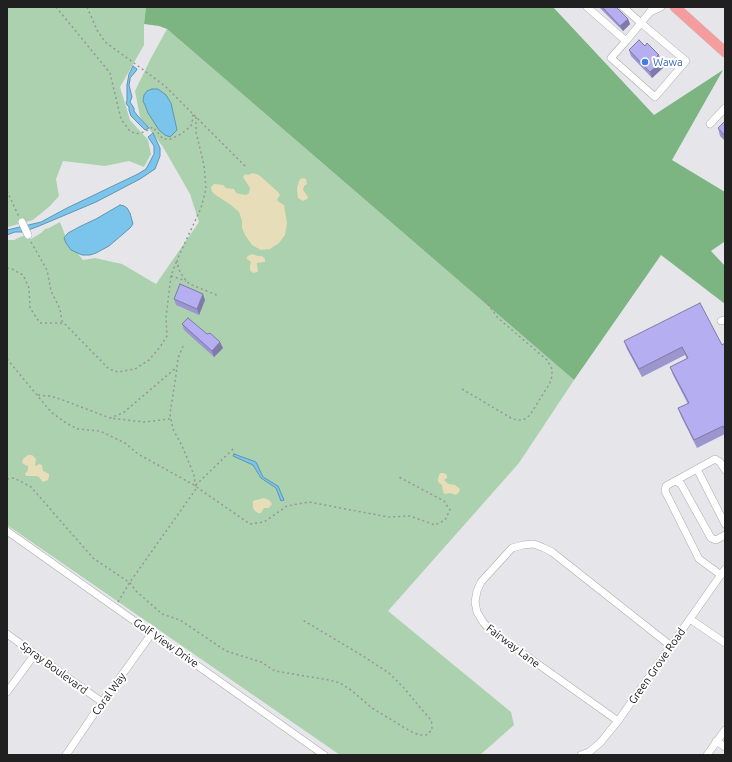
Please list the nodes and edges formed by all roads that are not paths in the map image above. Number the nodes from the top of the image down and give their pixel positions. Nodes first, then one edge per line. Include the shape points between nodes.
1 (587, 7) edge
2 (623, 7) edge
3 (661, 7) edge
4 (681, 9) edge
5 (651, 10) edge
6 (641, 23) junction
7 (626, 41) junction
8 (725, 52) edge
9 (725, 108) edge
10 (710, 124) dead end
11 (22, 222) road end
12 (28, 235) road end
13 (697, 469) junction
14 (725, 470) edge
15 (676, 481) junction
16 (725, 524) edge
17 (7, 531) edge
18 (725, 535) edge
19 (723, 572) edge
20 (690, 619) junction
21 (152, 633) junction
22 (7, 634) edge
23 (725, 643) edge
24 (671, 646) junction
25 (35, 654) junction
26 (7, 692) edge
27 (102, 702) junction
28 (618, 721) junction
29 (725, 730) edge
30 (716, 741) junction
31 (725, 747) edge
32 (66, 755) edge
33 (324, 755) edge
34 (581, 755) edge
35 (707, 755) edge

1 - 7 street
2 - 6 street
3 - 5 street
4 - 8 highway
5 - 6 street
6 - 7 street
6 - 7 street via 686,61 655,97 611,58
9 - 10 street
11 - 12 street
13 - 14 street via 715,459
13 - 15 street
13 - 16 street
15 - 18 street via 681,484 711,538 716,540
15 - 19 street via 666,486 665,491 700,559
17 - 21 street, Golf View Drive
19 - 20 street, Green Grove Road
20 - 23 street
20 - 24 street, Green Grove Road
21 - 27 street, Coral Way
21 - 33 street, Golf View Drive
22 - 25 street, Spray Boulevard
24 - 28 street, Green Grove Road
24 - 28 street, Fairway Lane via 552,552 534,544 512,548 481,582 476,602 482,622
25 - 26 street
25 - 27 street, Spray Boulevard
27 - 32 street, Coral Way
28 - 34 street, Green Grove Road via 600,743
29 - 30 street
30 - 31 street
30 - 35 street

